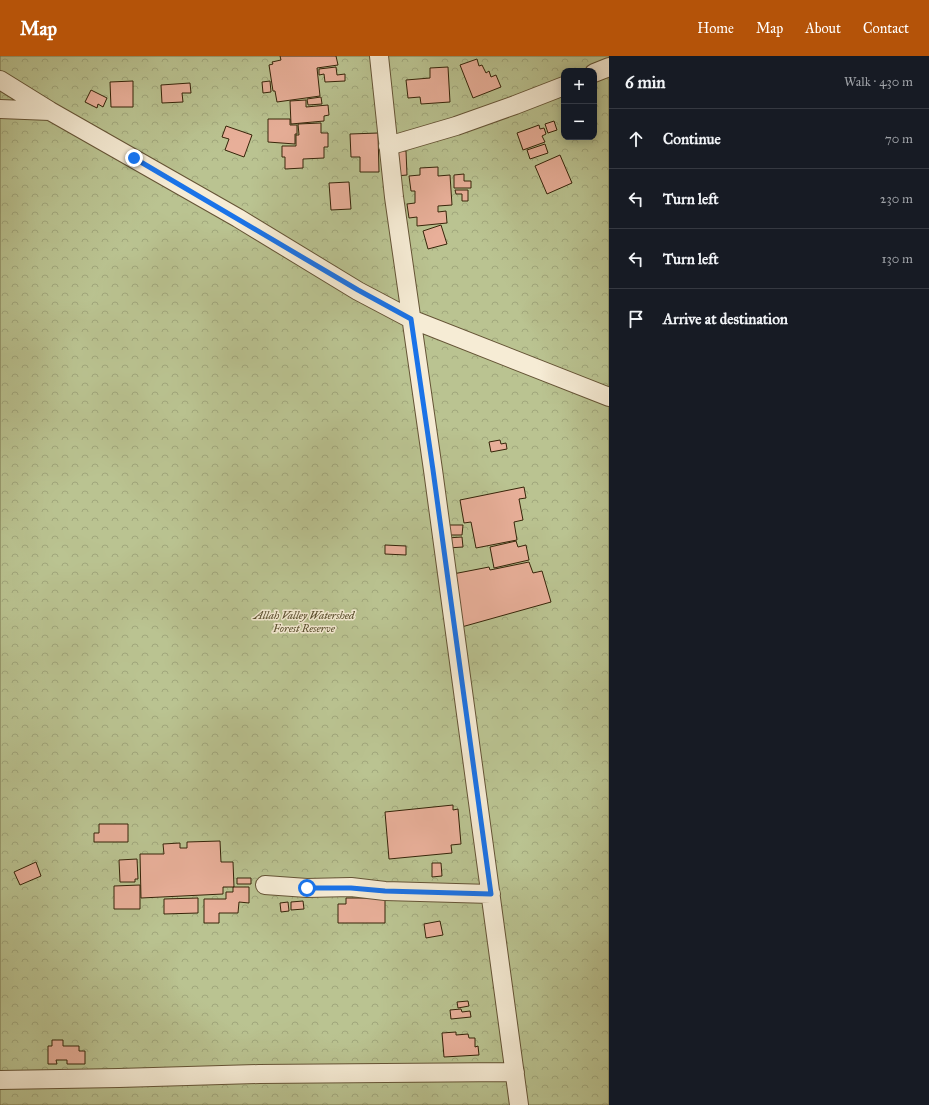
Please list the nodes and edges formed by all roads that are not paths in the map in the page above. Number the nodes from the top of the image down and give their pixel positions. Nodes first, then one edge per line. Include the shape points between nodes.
1 (379, 56) edge
2 (609, 67) edge
3 (597, 72) edge
4 (0, 80) edge
5 (561, 87) edge
6 (0, 109) edge
7 (50, 111) junction
8 (388, 146) junction
9 (411, 319) junction
10 (609, 397) edge
11 (265, 885) dead end
12 (491, 894) junction
13 (515, 1072) junction
14 (0, 1080) edge
15 (519, 1105) edge

1 - 8 street
2 - 3 street
4 - 7 street
5 - 8 street via 515,106
6 - 7 street
7 - 9 street
8 - 9 street
9 - 10 street
9 - 12 street
11 - 12 street
12 - 13 street
13 - 14 street
13 - 15 street

